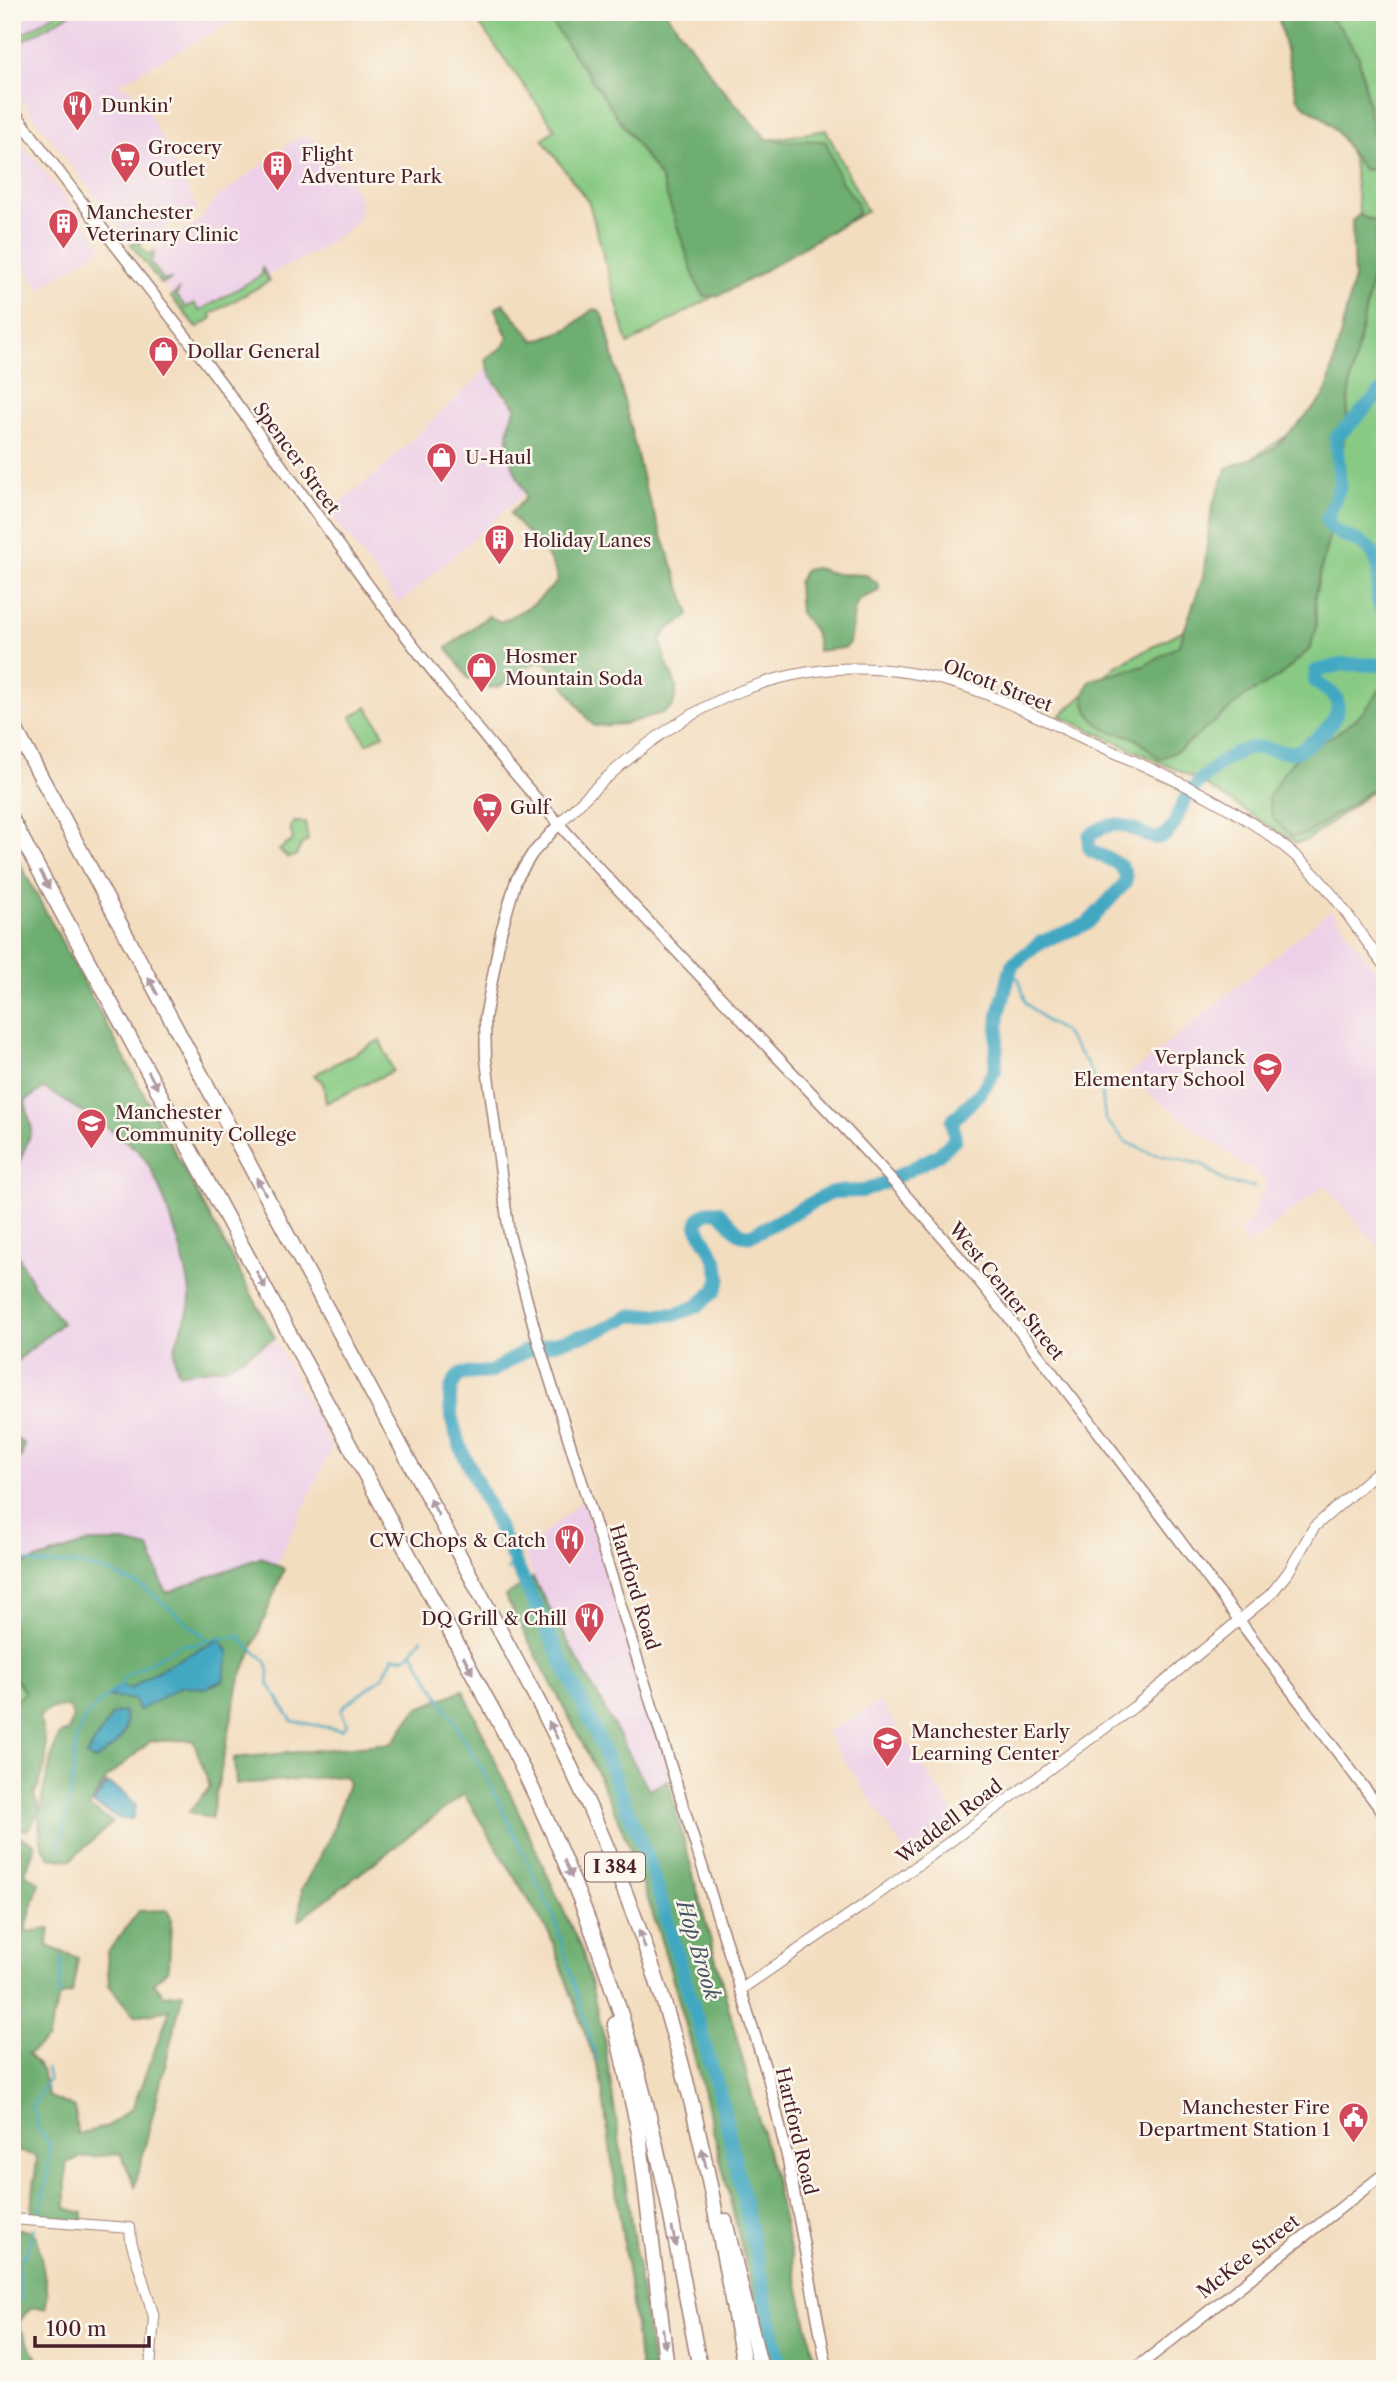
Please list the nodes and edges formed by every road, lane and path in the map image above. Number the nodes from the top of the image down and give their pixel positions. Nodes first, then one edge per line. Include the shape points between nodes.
1 (12, 108) edge
2 (12, 723) edge
3 (12, 740) edge
4 (12, 820) edge
5 (560, 823) junction
6 (74, 839) junction
7 (1385, 967) edge
8 (1385, 1465) edge
9 (1240, 1619) junction
10 (1385, 1815) edge
11 (610, 1980) junction
12 (740, 1990) junction
13 (1385, 2173) edge
14 (710, 2185) junction
15 (12, 2219) edge
16 (150, 2369) edge
17 (667, 2369) edge
18 (700, 2369) edge
19 (745, 2369) edge
20 (761, 2369) edge
21 (827, 2369) edge
22 (1135, 2369) edge

1 - 5 main road, Spencer Street via 419,655
2 - 6 highway, I 384
3 - 6 highway
4 -> 11 highway, I 384 via 530,1783
5 - 7 street, Olcott Street via 644,746 700,708 759,683 842,669 897,671 962,686 1184,785 1261,829 1323,884
5 - 9 main road, West Center Street via 885,1173 993,1297
5 - 12 main road, Hartford Road via 516,880 485,1018 486,1060 509,1234 542,1354
14 -> 6 highway, I 384 via 665,2008 601,1833 540,1705
8 - 9 street, Waddell Road via 1324,1516 1304,1539 1280,1584
9 - 10 main road, West Center Street
9 - 12 street, Waddell Road via 1134,1707
11 -> 17 highway via 639,2133
11 -> 18 highway, I 384 via 650,2122
12 - 21 main road, Hartford Road via 776,2107
13 - 22 main road, McKee Street
14 - 19 highway, I 384
14 - 20 highway via 728,2233
15 - 16 street via 130,2228 154,2318

